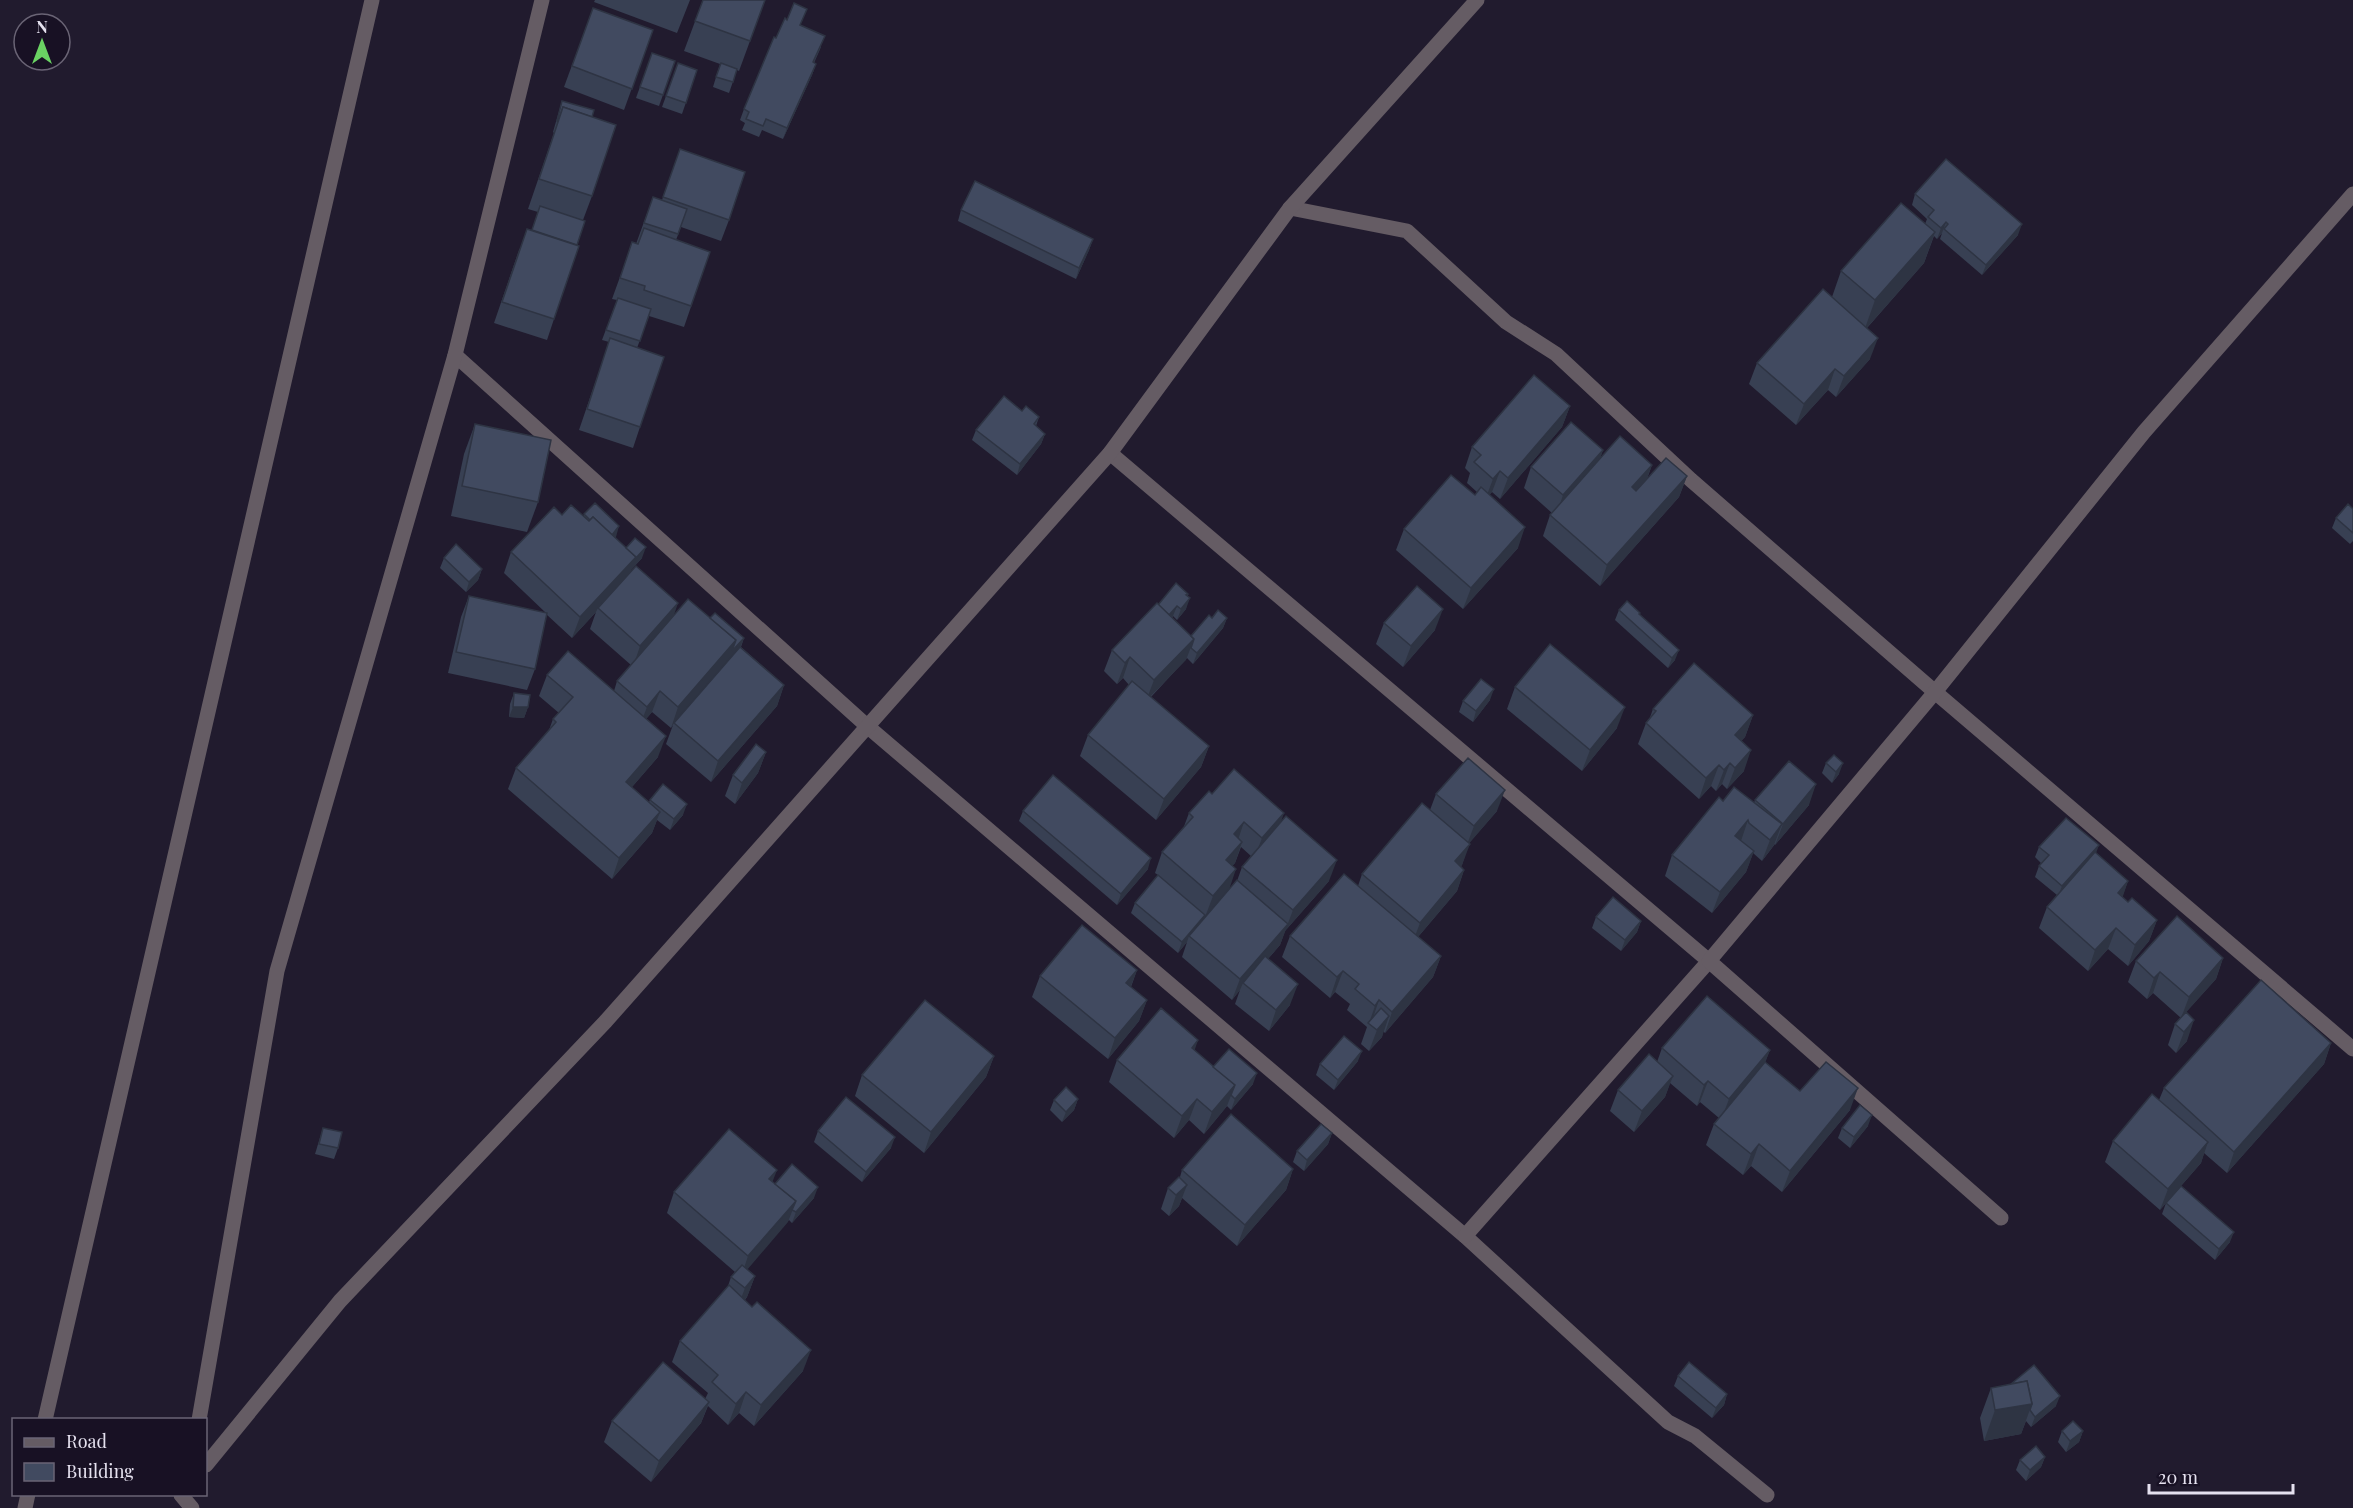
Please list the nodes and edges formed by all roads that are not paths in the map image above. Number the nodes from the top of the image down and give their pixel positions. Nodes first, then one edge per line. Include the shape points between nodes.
1 (372, 0) edge
2 (542, 0) edge
3 (1477, 0) edge
4 (2353, 194) edge
5 (1290, 208) junction
6 (455, 355) junction
7 (1110, 453) junction
8 (1935, 693) junction
9 (867, 726) junction
10 (1709, 962) junction
11 (2353, 1049) edge
12 (2001, 1218) dead end
13 (1465, 1236) junction
14 (45, 1418) edge
15 (199, 1418) edge
16 (207, 1465) edge
17 (1767, 1494) dead end
18 (180, 1498) edge
19 (192, 1508) edge

1 - 14 street
2 - 6 street
3 - 5 street
4 - 8 street via 2144,432
5 - 7 street
5 - 8 street via 1407,231 1506,322 1556,354 1691,480
6 - 9 street
6 - 15 street via 277,971
7 - 9 street
7 - 10 street
8 - 10 street
8 - 11 street
9 - 13 street
9 - 16 street via 606,1022 340,1301
10 - 12 street
10 - 13 street
13 - 17 street via 1668,1422 1695,1436
18 - 19 street

